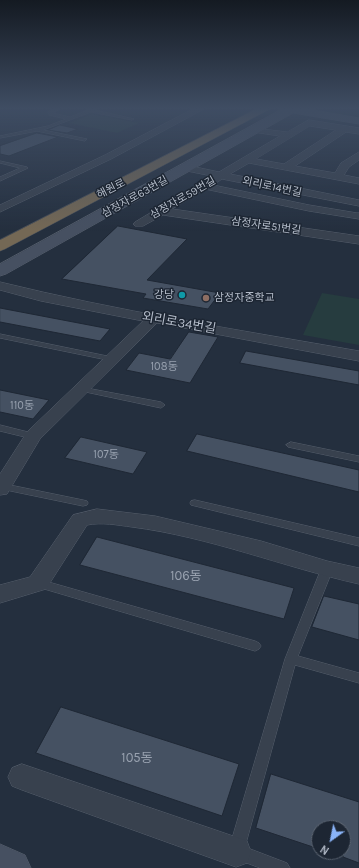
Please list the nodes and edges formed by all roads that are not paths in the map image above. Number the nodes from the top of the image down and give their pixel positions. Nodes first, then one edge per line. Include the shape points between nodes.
1 (122, 150) edge
2 (172, 150) edge
3 (187, 150) edge
4 (220, 150) edge
5 (265, 150) edge
6 (312, 150) edge
7 (359, 155) edge
8 (248, 160) junction
9 (0, 162) edge
10 (286, 167) junction
11 (186, 168) junction
12 (111, 176) dead end
13 (221, 176) junction
14 (338, 177) junction
15 (0, 179) edge
16 (359, 181) edge
17 (204, 186) junction
18 (87, 193) junction
19 (249, 196) junction
20 (359, 203) edge
21 (0, 209) edge
22 (160, 211) junction
23 (358, 214) edge
24 (229, 221) junction
25 (139, 224) dead end
26 (0, 236) edge
27 (354, 239) edge
28 (0, 246) edge
29 (0, 272) edge
30 (0, 286) edge
31 (153, 318) junction
32 (0, 336) edge
33 (359, 356) edge
34 (112, 359) junction
35 (81, 389) junction
36 (161, 405) dead end
37 (0, 428) edge
38 (33, 436) junction
39 (291, 445) dead end
40 (359, 459) edge
41 (1, 488) edge
42 (83, 503) dead end
43 (195, 504) dead end
44 (359, 542) edge
45 (327, 570) junction
46 (359, 576) edge
47 (38, 583) junction
48 (0, 594) edge
49 (255, 646) dead end
50 (291, 659) junction
51 (359, 678) edge
52 (22, 777) dead end
53 (236, 852) junction
54 (0, 863) edge
55 (12, 868) edge
56 (282, 868) edge

1 - 21 street
2 - 18 highway, 해원로
3 - 28 highway, 해원로
4 - 11 street, 삼정자로63번길
5 - 8 street, 삼정자로59번길
6 - 10 street
7 - 14 street via 345,165
8 - 10 street
8 - 13 street, 삼정자로59번길
9 - 15 lane via 25,168
10 - 14 street
11 - 13 street, 외리로14번길
11 - 29 street, 삼정자로63번길
12 - 18 highway
13 - 17 street, 삼정자로59번길
13 - 20 street, 외리로14번길
14 - 16 street
17 - 19 street, 삼정자로51번길
17 - 22 street, 삼정자로59번길
18 - 26 highway, 해원로
19 - 23 street, 삼정자로51번길
19 - 24 street
22 - 24 street, 삼정자로51번길
22 - 25 street, 삼정자로59번길
23 - 27 street, 삼정자로51번길
24 - 27 street, 삼정자로51번길
30 - 31 street, 외리로34번길 via 41,297
31 - 33 street, 외리로34번길
31 - 34 street
32 - 34 lane
34 - 35 street
35 - 36 lane
35 - 38 street
37 - 38 lane
38 - 41 street
39 - 40 lane
41 - 42 lane
43 - 44 lane
45 - 46 street
45 - 47 street via 155,523 97,516 80,520
45 - 50 lane
47 - 48 street
47 - 49 lane
50 - 51 lane
50 - 53 lane
52 - 53 street
53 - 56 lane
54 - 55 street

